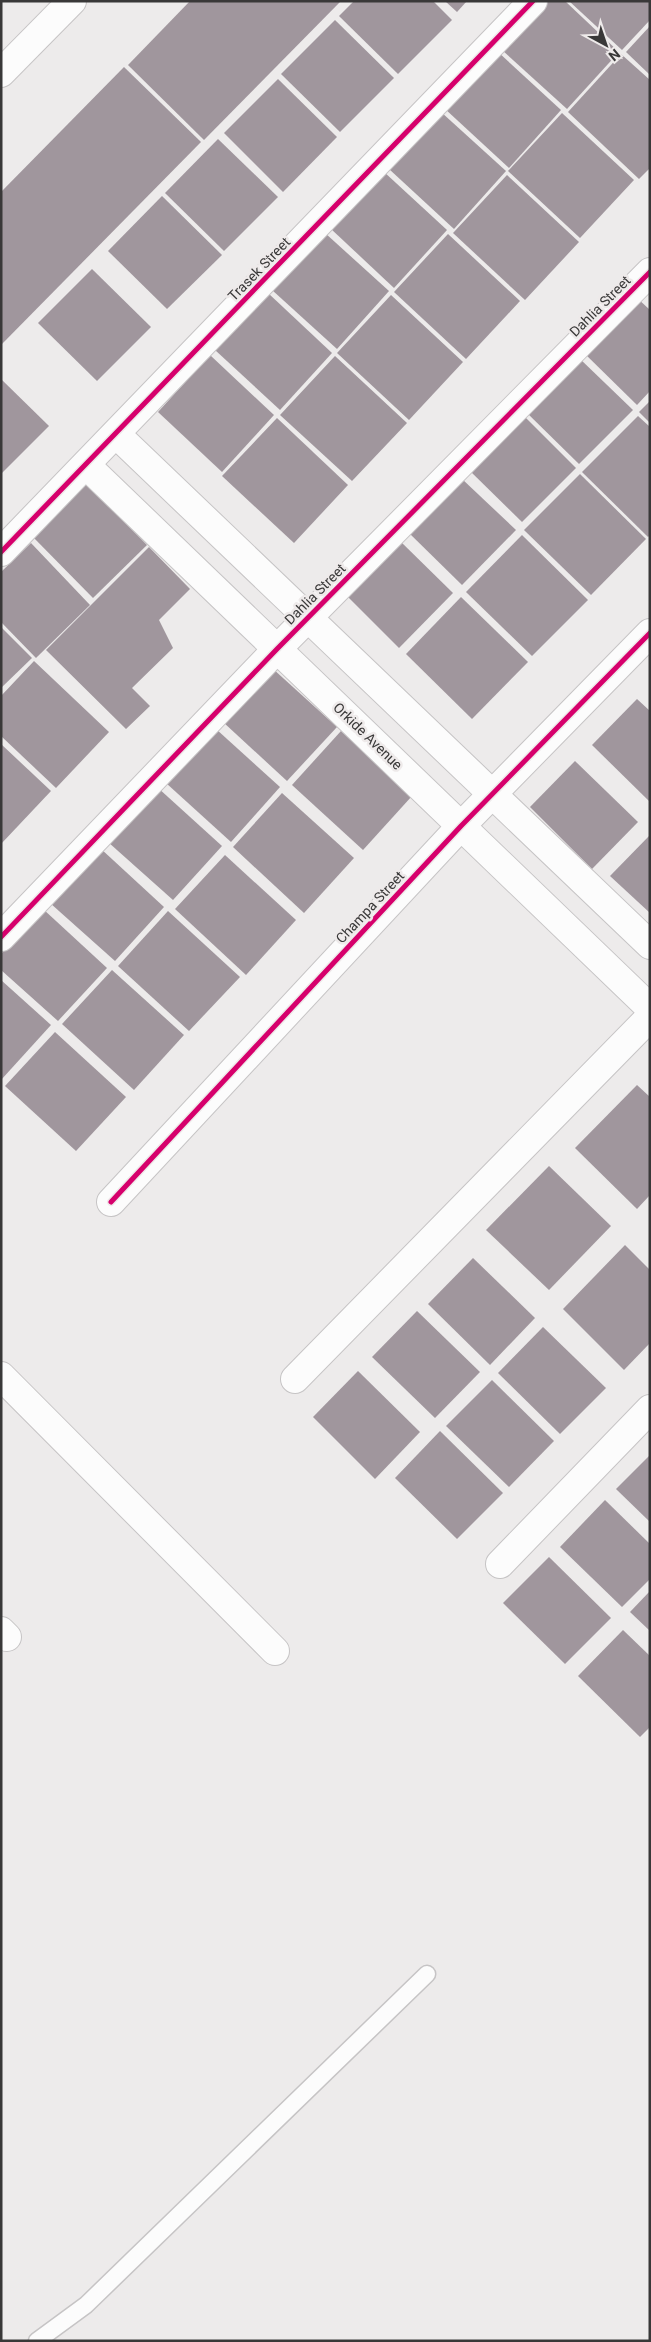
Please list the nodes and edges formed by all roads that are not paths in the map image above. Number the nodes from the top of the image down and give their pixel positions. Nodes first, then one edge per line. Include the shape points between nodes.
1 (72, 1) edge
2 (533, 1) edge
3 (1, 73) edge
4 (650, 272) edge
5 (116, 434) junction
6 (86, 465) junction
7 (1, 552) edge
8 (308, 618) junction
9 (650, 633) edge
10 (277, 649) junction
11 (493, 794) junction
12 (461, 826) junction
13 (1, 937) edge
14 (650, 944) edge
15 (650, 1008) edge
16 (650, 1016) edge
17 (111, 1202) dead end
18 (1, 1376) edge
19 (295, 1379) dead end
20 (650, 1409) edge
21 (500, 1564) dead end
22 (276, 1651) dead end
23 (426, 1974) dead end
24 (38, 2341) edge

1 - 3 street
2 - 5 street, Trasek Street
4 - 8 street, Dahlia Street
5 - 6 street, Trasek Street
5 - 8 street
6 - 7 street, Trasek Street
6 - 10 street, Orkide Avenue
8 - 10 street, Dahlia Street
8 - 11 street
9 - 11 street, Champa Street
10 - 12 street, Orkide Avenue
10 - 13 street, Dahlia Street
11 - 12 street, Champa Street
11 - 14 street
12 - 15 street, Orkide Avenue
12 - 17 street, Champa Street
16 - 19 street
18 - 22 street
20 - 21 street
23 - 24 lane via 86,2305

